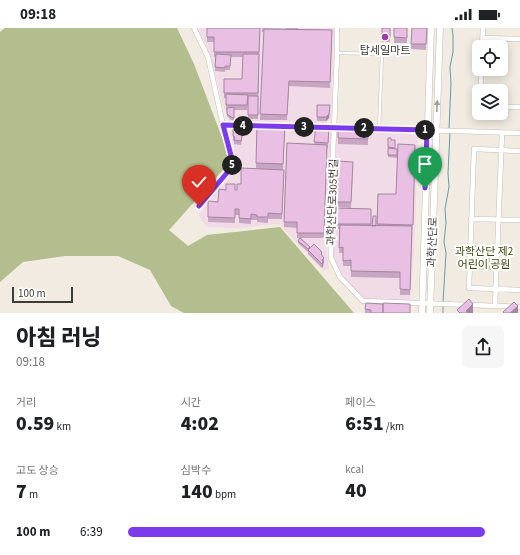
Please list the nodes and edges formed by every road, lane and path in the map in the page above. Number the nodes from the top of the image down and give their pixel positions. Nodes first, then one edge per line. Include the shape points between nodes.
1 (194, 28) edge
2 (337, 28) edge
3 (431, 28) edge
4 (440, 28) edge
5 (483, 28) edge
6 (483, 38) joint
7 (520, 40) edge
8 (408, 46) dead end
9 (337, 53) junction
10 (382, 54) junction
11 (508, 107) edge
12 (520, 107) edge
13 (223, 125) junction
14 (334, 128) junction
15 (349, 128) edge
16 (356, 128) edge
17 (379, 129) junction
18 (520, 129) edge
19 (432, 130) junction
20 (502, 133) junction
21 (520, 134) edge
22 (501, 150) junction
23 (520, 151) edge
24 (199, 206) dead end
25 (471, 219) junction
26 (498, 220) junction
27 (520, 220) edge
28 (496, 289) junction
29 (520, 290) edge
30 (426, 304) junction
31 (495, 306) junction
32 (520, 307) edge
33 (422, 313) edge
34 (430, 313) edge

1 - 13 street via 208,57
2 - 9 street, 과학산단로305번길
3 - 19 main road, 과학산단로
19 -> 4 main road, 과학산단로
5 - 6 street
6 - 7 street
8 - 10 lane via 386,47
9 - 10 lane
9 - 14 street, 과학산단로305번길
10 - 17 lane
11 - 12 street
13 - 14 street
13 - 24 street via 233,163
14 - 15 street
14 - 30 street, 과학산단로305번길 via 331,258 340,277 363,301
16 - 17 street
17 - 19 street
18 - 21 street
19 - 20 street
19 - 30 main road, 과학산단로
19 - 30 main road, 과학산단로
20 - 21 street
20 - 22 street
22 - 23 street
22 - 25 street via 474,149
22 - 26 street
25 - 26 street
25 - 28 street via 469,288
26 - 27 street
26 - 28 street
28 - 29 street
28 - 31 street
30 - 31 street, 과학산단로305번길
30 - 33 main road, 과학산단로
30 - 34 main road, 과학산단로
31 - 32 street, 과학산단로305번길

